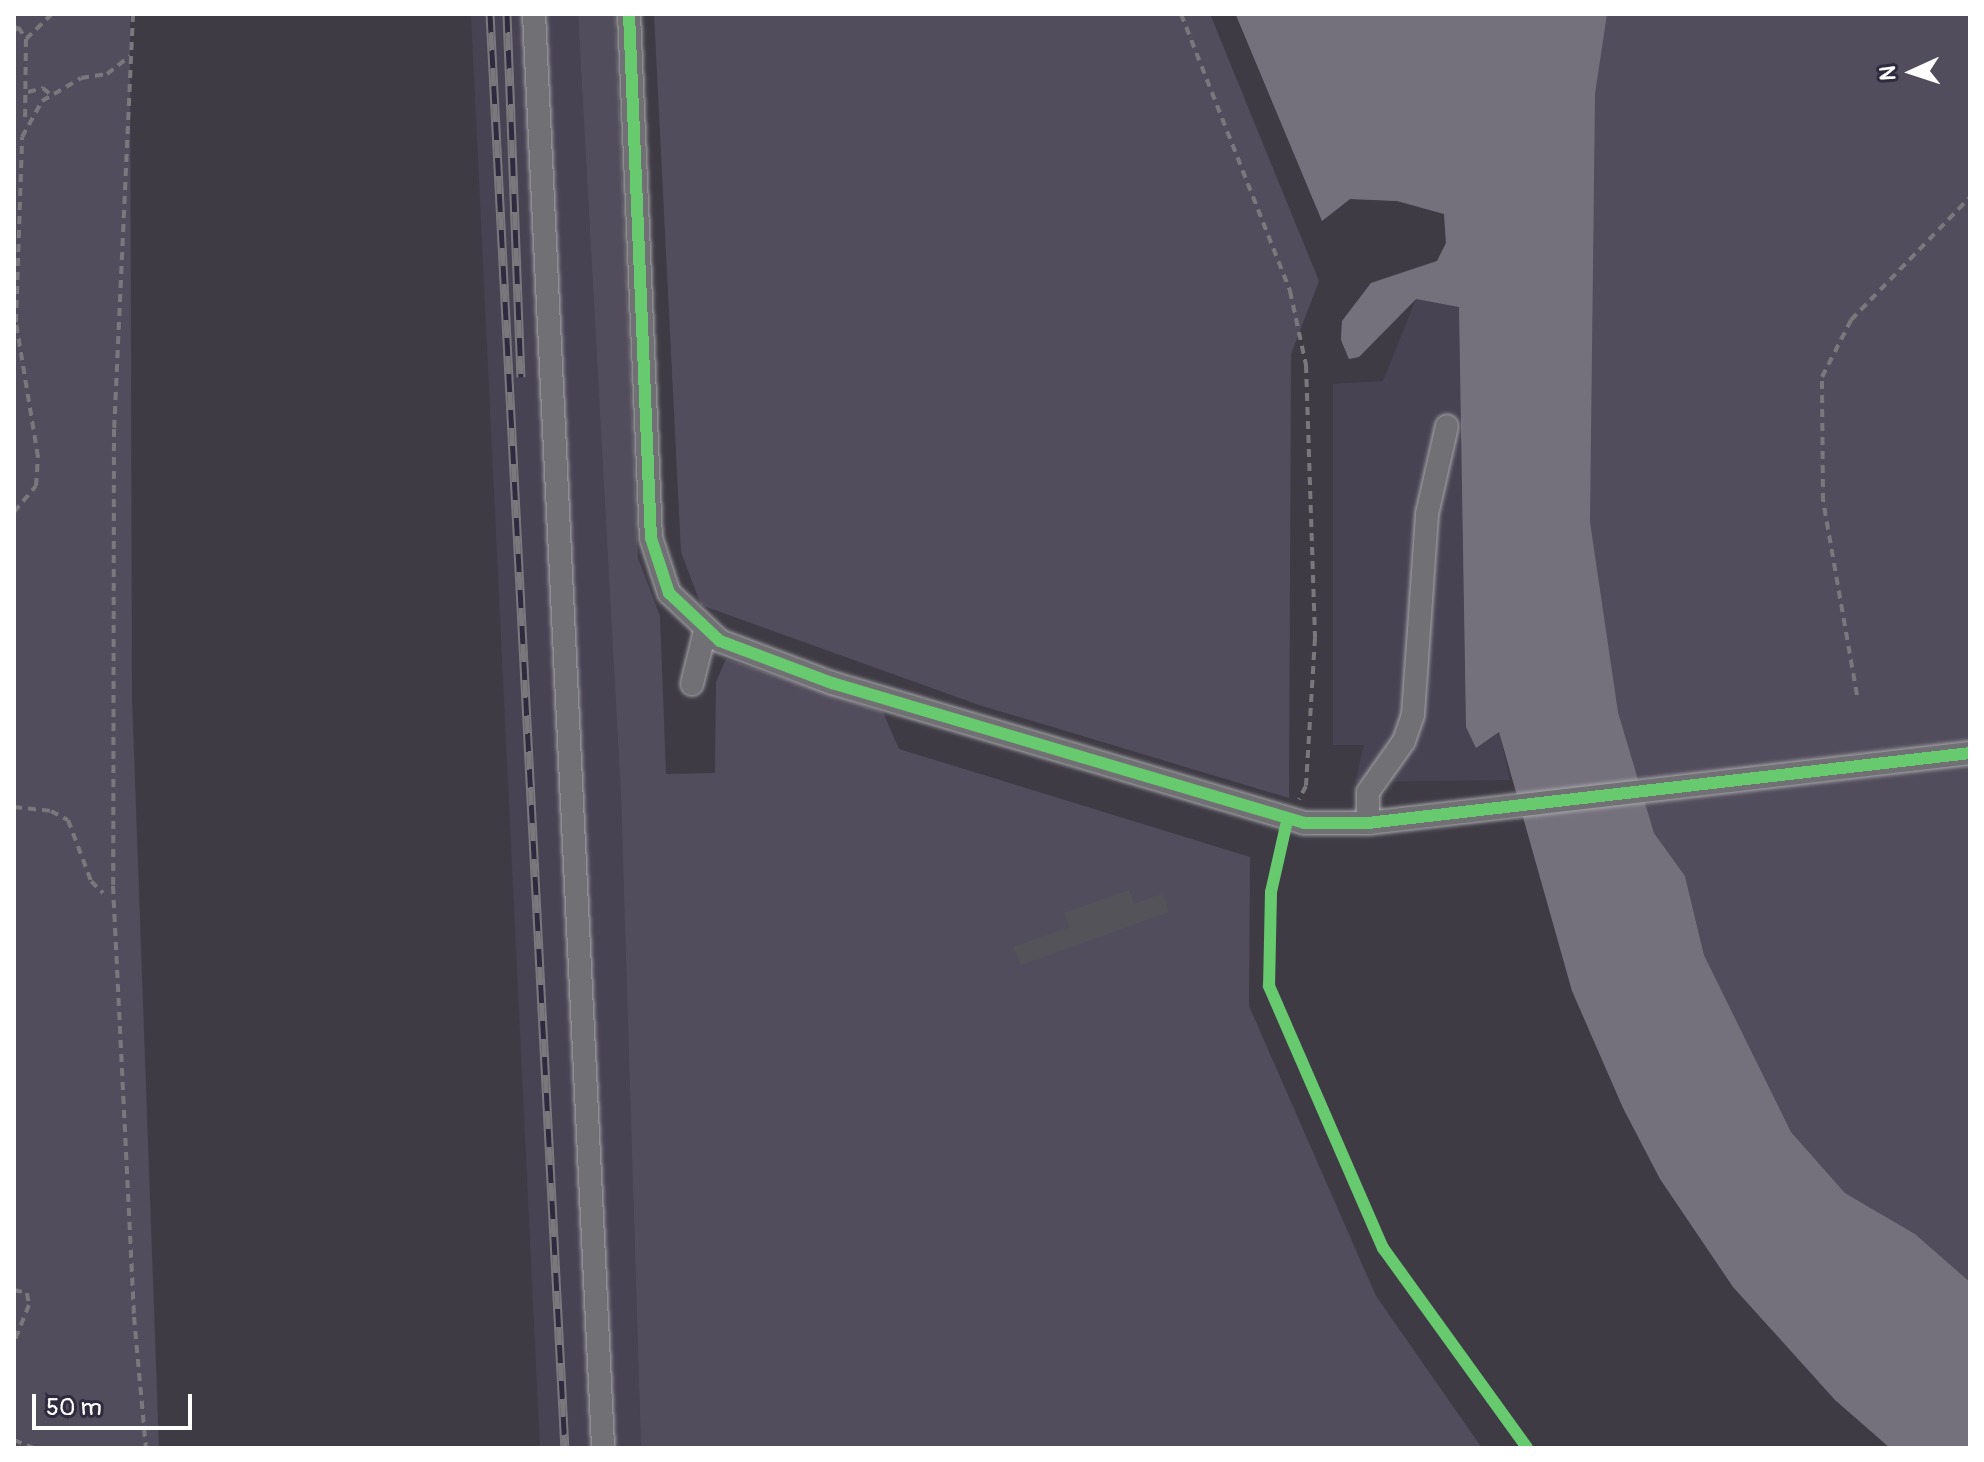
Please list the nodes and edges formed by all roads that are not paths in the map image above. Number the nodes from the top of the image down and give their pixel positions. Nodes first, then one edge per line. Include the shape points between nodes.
1 (534, 14) edge
2 (629, 14) edge
3 (1447, 426) dead end
4 (705, 631) junction
5 (692, 684) dead end
6 (1970, 753) edge
7 (1368, 823) junction
8 (603, 1444) dead end

1 - 8 street
2 - 4 street via 651,538 669,593
3 - 7 street via 1427,514 1413,715 1404,741 1368,792
4 - 5 street
4 - 7 street via 832,683 1287,821
6 - 7 street via 1851,758

